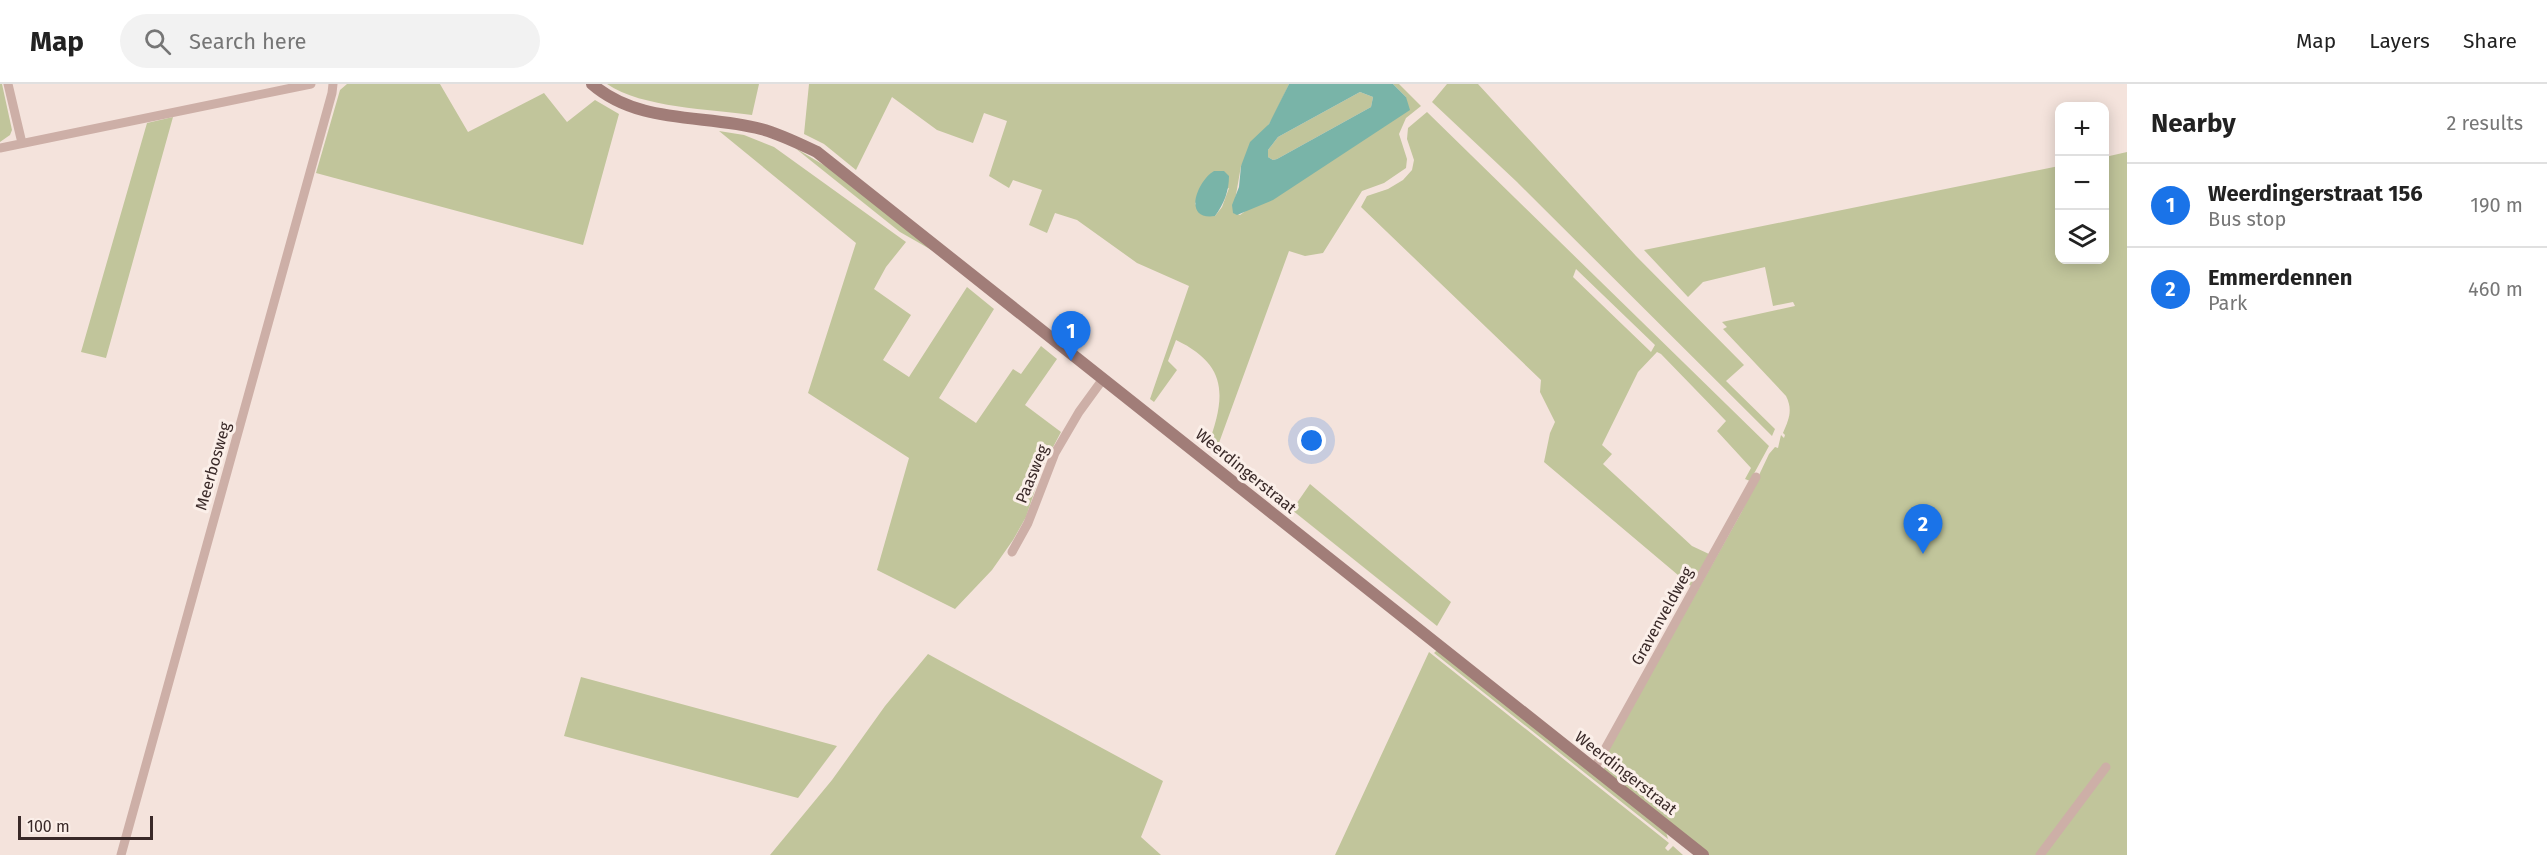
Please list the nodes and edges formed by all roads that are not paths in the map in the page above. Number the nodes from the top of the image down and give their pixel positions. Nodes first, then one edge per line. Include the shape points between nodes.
1 (8, 84) edge
2 (311, 84) edge
3 (333, 84) edge
4 (592, 84) edge
5 (22, 144) junction
6 (0, 148) edge
7 (1103, 379) junction
8 (1756, 477) dead end
9 (1012, 552) dead end
10 (2106, 767) dead end
11 (1594, 769) junction
12 (121, 855) edge
13 (1702, 855) edge
14 (2040, 855) edge

1 - 5 street
2 - 5 street
3 - 12 street, Meerbosweg
4 - 7 main road, Weerdingerstraat via 611,98 650,112 759,128 817,152
5 - 6 street
7 - 9 street, Paasweg via 1055,453 1028,523
7 - 11 main road, Weerdingerstraat
8 - 11 street, Gravenveldweg
10 - 14 street
11 - 13 main road, Weerdingerstraat

